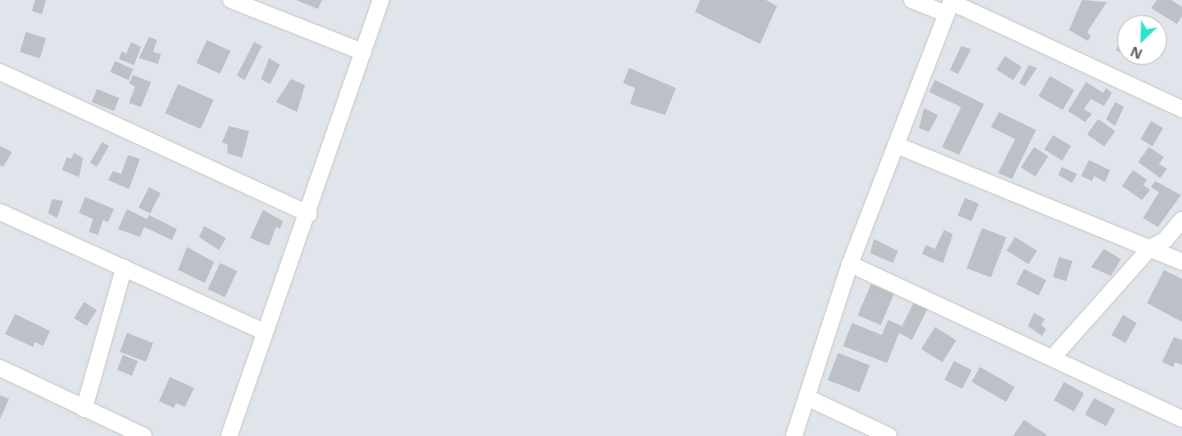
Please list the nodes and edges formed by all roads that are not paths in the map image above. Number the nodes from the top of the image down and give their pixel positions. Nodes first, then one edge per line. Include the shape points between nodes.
1 (231, 0) edge
2 (381, 0) edge
3 (912, 0) edge
4 (950, 5) edge
5 (363, 52) junction
6 (0, 72) edge
7 (1182, 110) edge
8 (896, 145) junction
9 (0, 212) edge
10 (309, 214) junction
11 (1182, 220) edge
12 (1150, 248) junction
13 (1182, 262) edge
14 (850, 264) junction
15 (124, 268) junction
16 (264, 332) junction
17 (1053, 357) junction
18 (0, 368) edge
19 (808, 398) junction
20 (84, 409) junction
21 (1182, 419) edge
22 (144, 436) edge
23 (229, 436) edge
24 (794, 436) edge
25 (890, 436) edge

1 - 5 street
2 - 5 street
3 - 4 street
4 - 7 street
4 - 8 street
5 - 10 street
6 - 10 street
8 - 12 street
8 - 14 street
9 - 15 street
10 - 16 street
11 - 12 street via 1166,240
12 - 13 street
12 - 17 street
14 - 17 street
14 - 19 street
15 - 16 street
15 - 20 street
16 - 23 street
17 - 21 street
18 - 20 street
19 - 24 street
19 - 25 street
20 - 22 street

